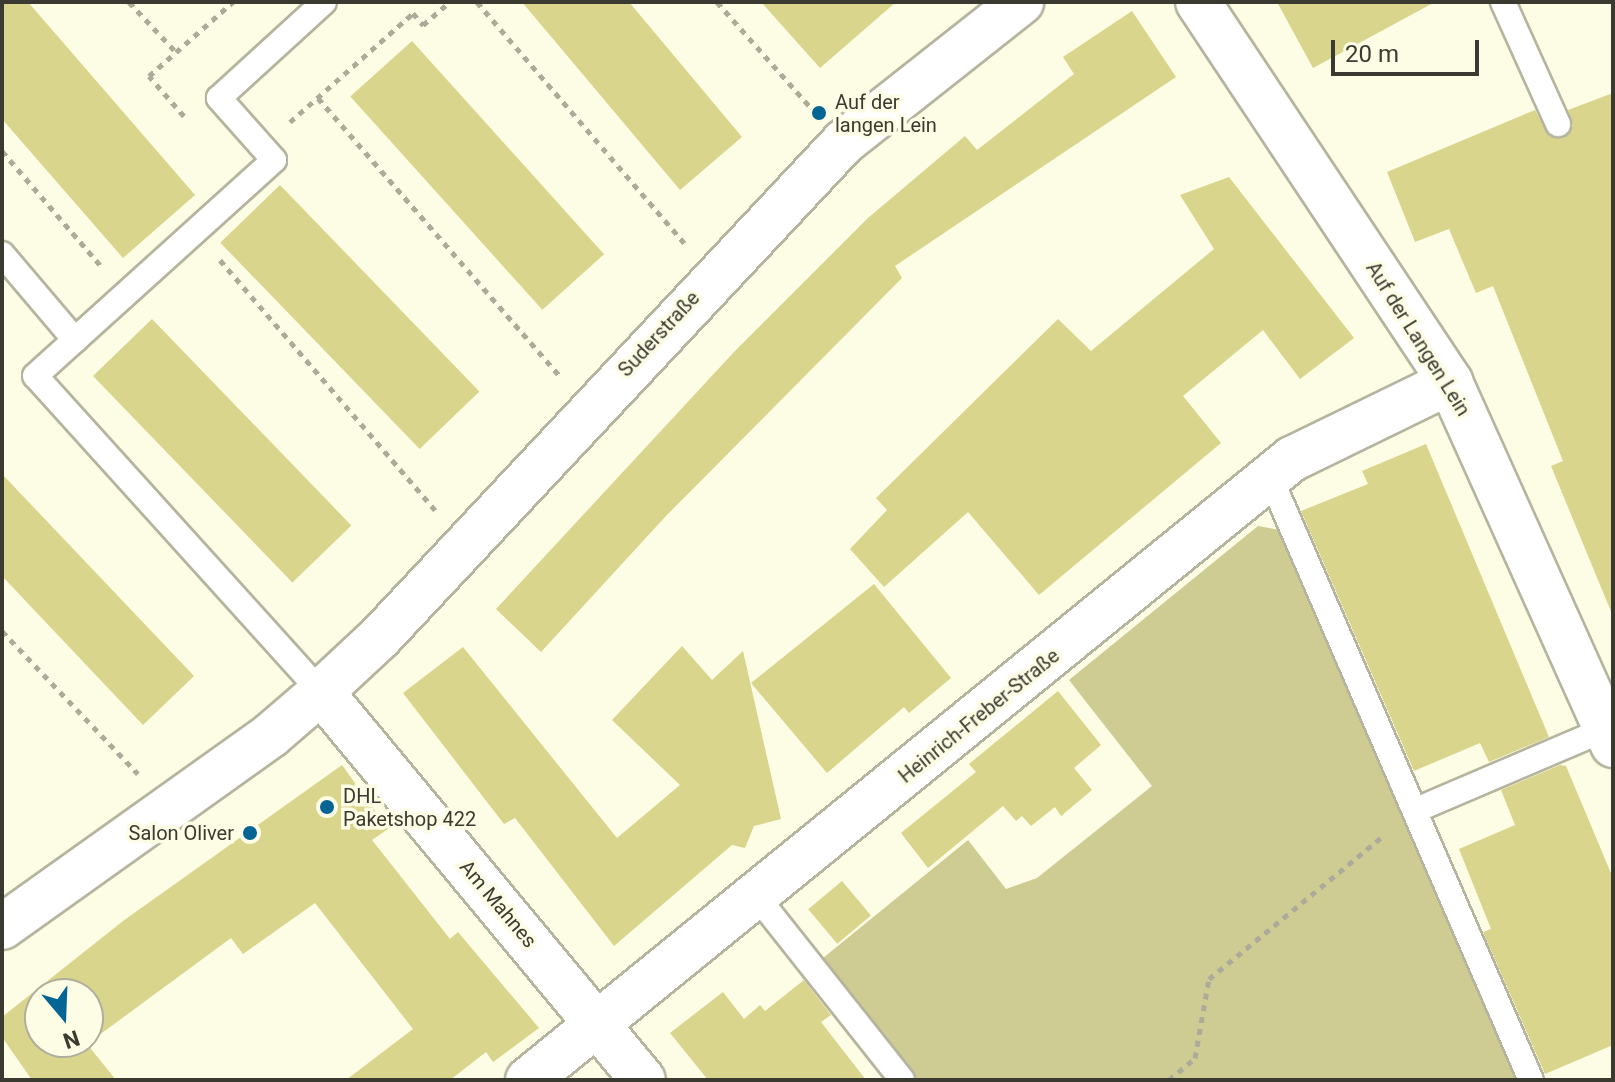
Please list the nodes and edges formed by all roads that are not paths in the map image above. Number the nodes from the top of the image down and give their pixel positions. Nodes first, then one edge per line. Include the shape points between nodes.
1 (324, 2) edge
2 (1021, 2) edge
3 (1198, 2) edge
4 (1503, 2) edge
5 (1558, 124) dead end
6 (2, 254) edge
7 (75, 340) junction
8 (1450, 382) junction
9 (1270, 477) junction
10 (321, 692) junction
11 (1610, 737) edge
12 (1417, 813) junction
13 (758, 898) junction
14 (2, 927) edge
15 (597, 1024) junction
16 (528, 1080) edge
17 (643, 1080) edge
18 (902, 1080) edge
19 (1531, 1080) edge

1 - 7 lane via 219,98 274,160
2 - 10 street, Suderstraße via 844,142 381,636
3 - 8 street, Auf der Langen Lein
4 - 5 lane
6 - 7 lane
7 - 10 lane via 35,376
8 - 9 street, Heinrich-Freber-Straße via 1292,459
8 - 11 street, Auf der Langen Lein
9 - 12 lane
9 - 13 street, Heinrich-Freber-Straße
10 - 14 street, Suderstraße via 271,735
10 - 15 street, Am Mahnes
11 - 12 lane
12 - 19 lane
13 - 15 street, Heinrich-Freber-Straße
13 - 18 lane
15 - 16 street, Heinrich-Freber-Straße
15 - 17 street, Am Mahnes

